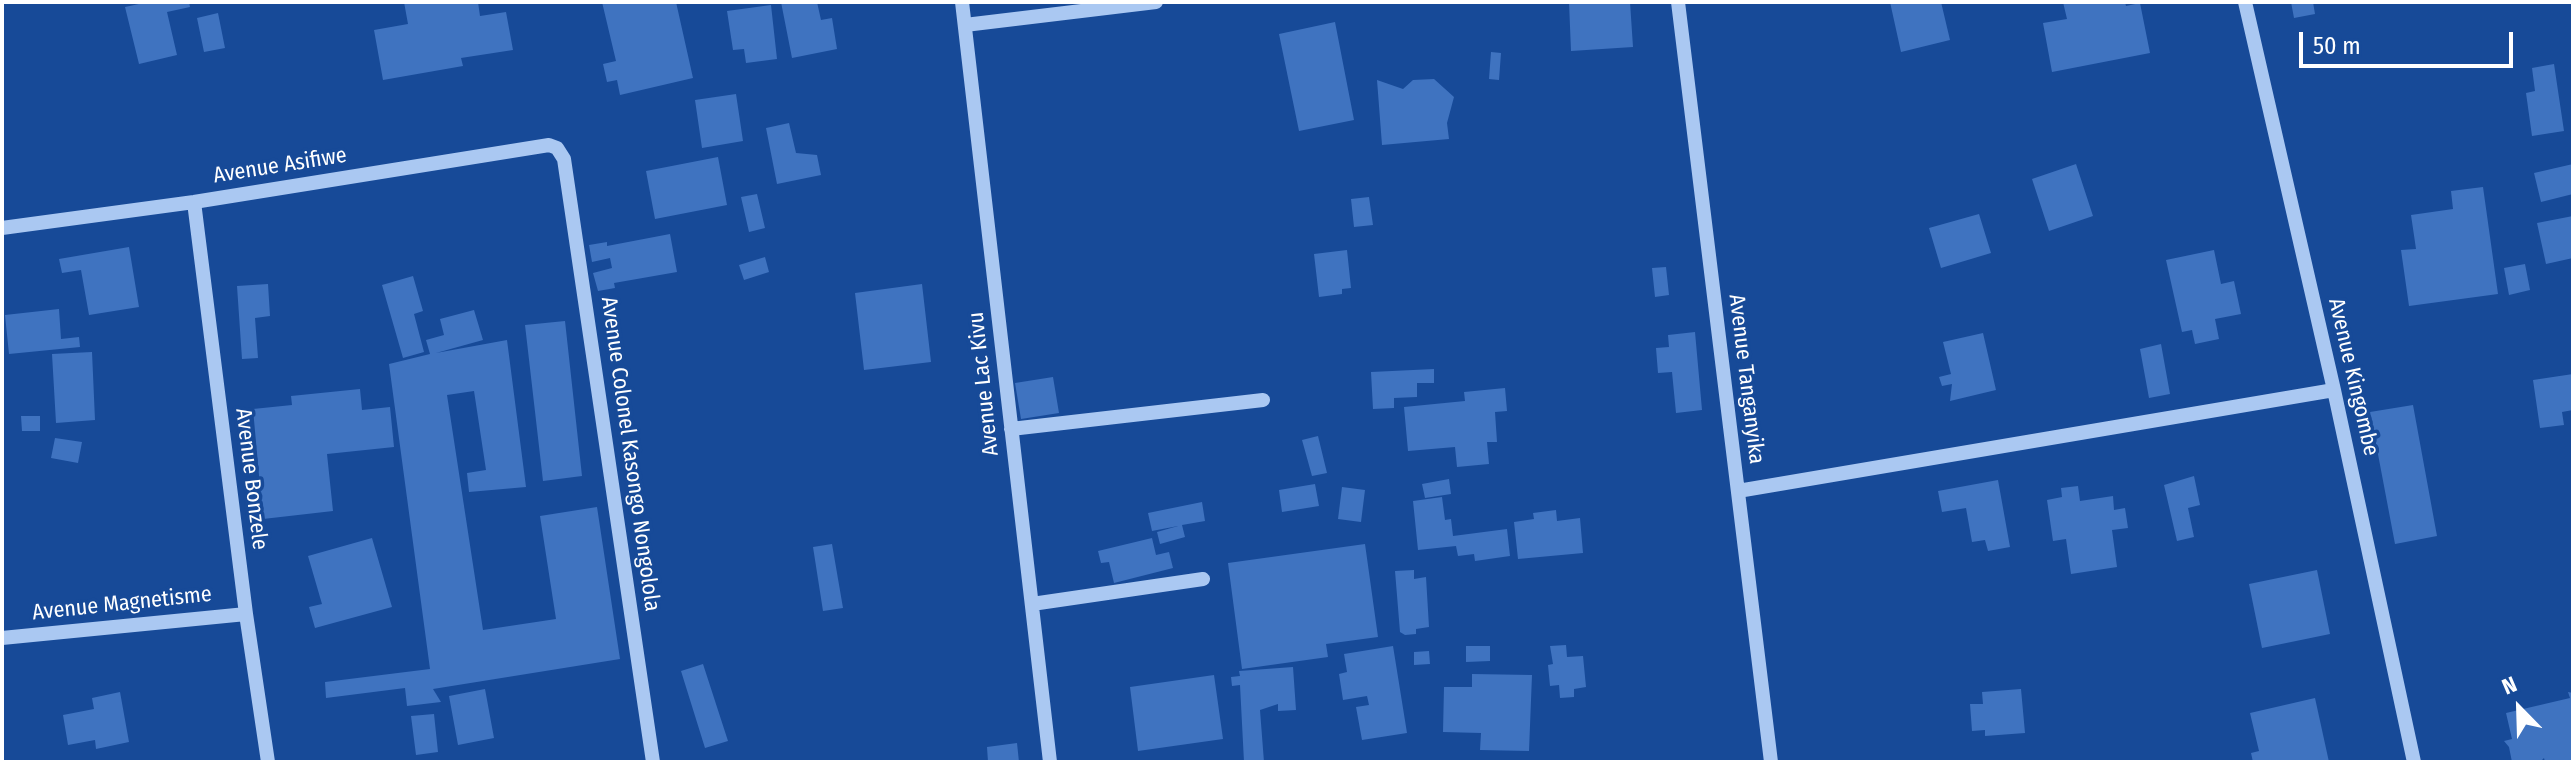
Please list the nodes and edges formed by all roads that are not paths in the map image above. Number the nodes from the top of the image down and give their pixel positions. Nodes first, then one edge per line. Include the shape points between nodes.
1 (962, 2) edge
2 (1156, 2) edge
3 (1678, 2) edge
4 (2245, 2) edge
5 (965, 25) junction
6 (562, 152) joint
7 (194, 202) junction
8 (2, 228) edge
9 (2334, 390) junction
10 (1263, 400) dead end
11 (1011, 429) junction
12 (1738, 491) junction
13 (1203, 579) dead end
14 (1032, 604) junction
15 (246, 614) junction
16 (2, 638) edge
17 (268, 762) edge
18 (653, 762) edge
19 (1050, 762) edge
20 (1771, 762) edge
21 (2414, 762) edge

1 - 5 street, Avenue Lac Kivu
2 - 5 street
3 - 12 street, Avenue Tanganyika
4 - 9 street, Avenue Kingombe
5 - 11 street, Avenue Lac Kivu
6 - 7 street, Avenue Asifiwe via 549,145
6 - 18 street, Avenue Colonel Kasongo Nongolola
7 - 8 street, Avenue Asifiwe
7 - 15 street, Avenue Bonzele
9 - 12 street
9 - 21 street, Avenue Kingombe
10 - 11 street
11 - 14 street, Avenue Lac Kivu
12 - 20 street, Avenue Tanganyika
13 - 14 street
14 - 19 street, Avenue Lac Kivu
15 - 16 street, Avenue Magnetisme
15 - 17 street, Avenue Bonzele

